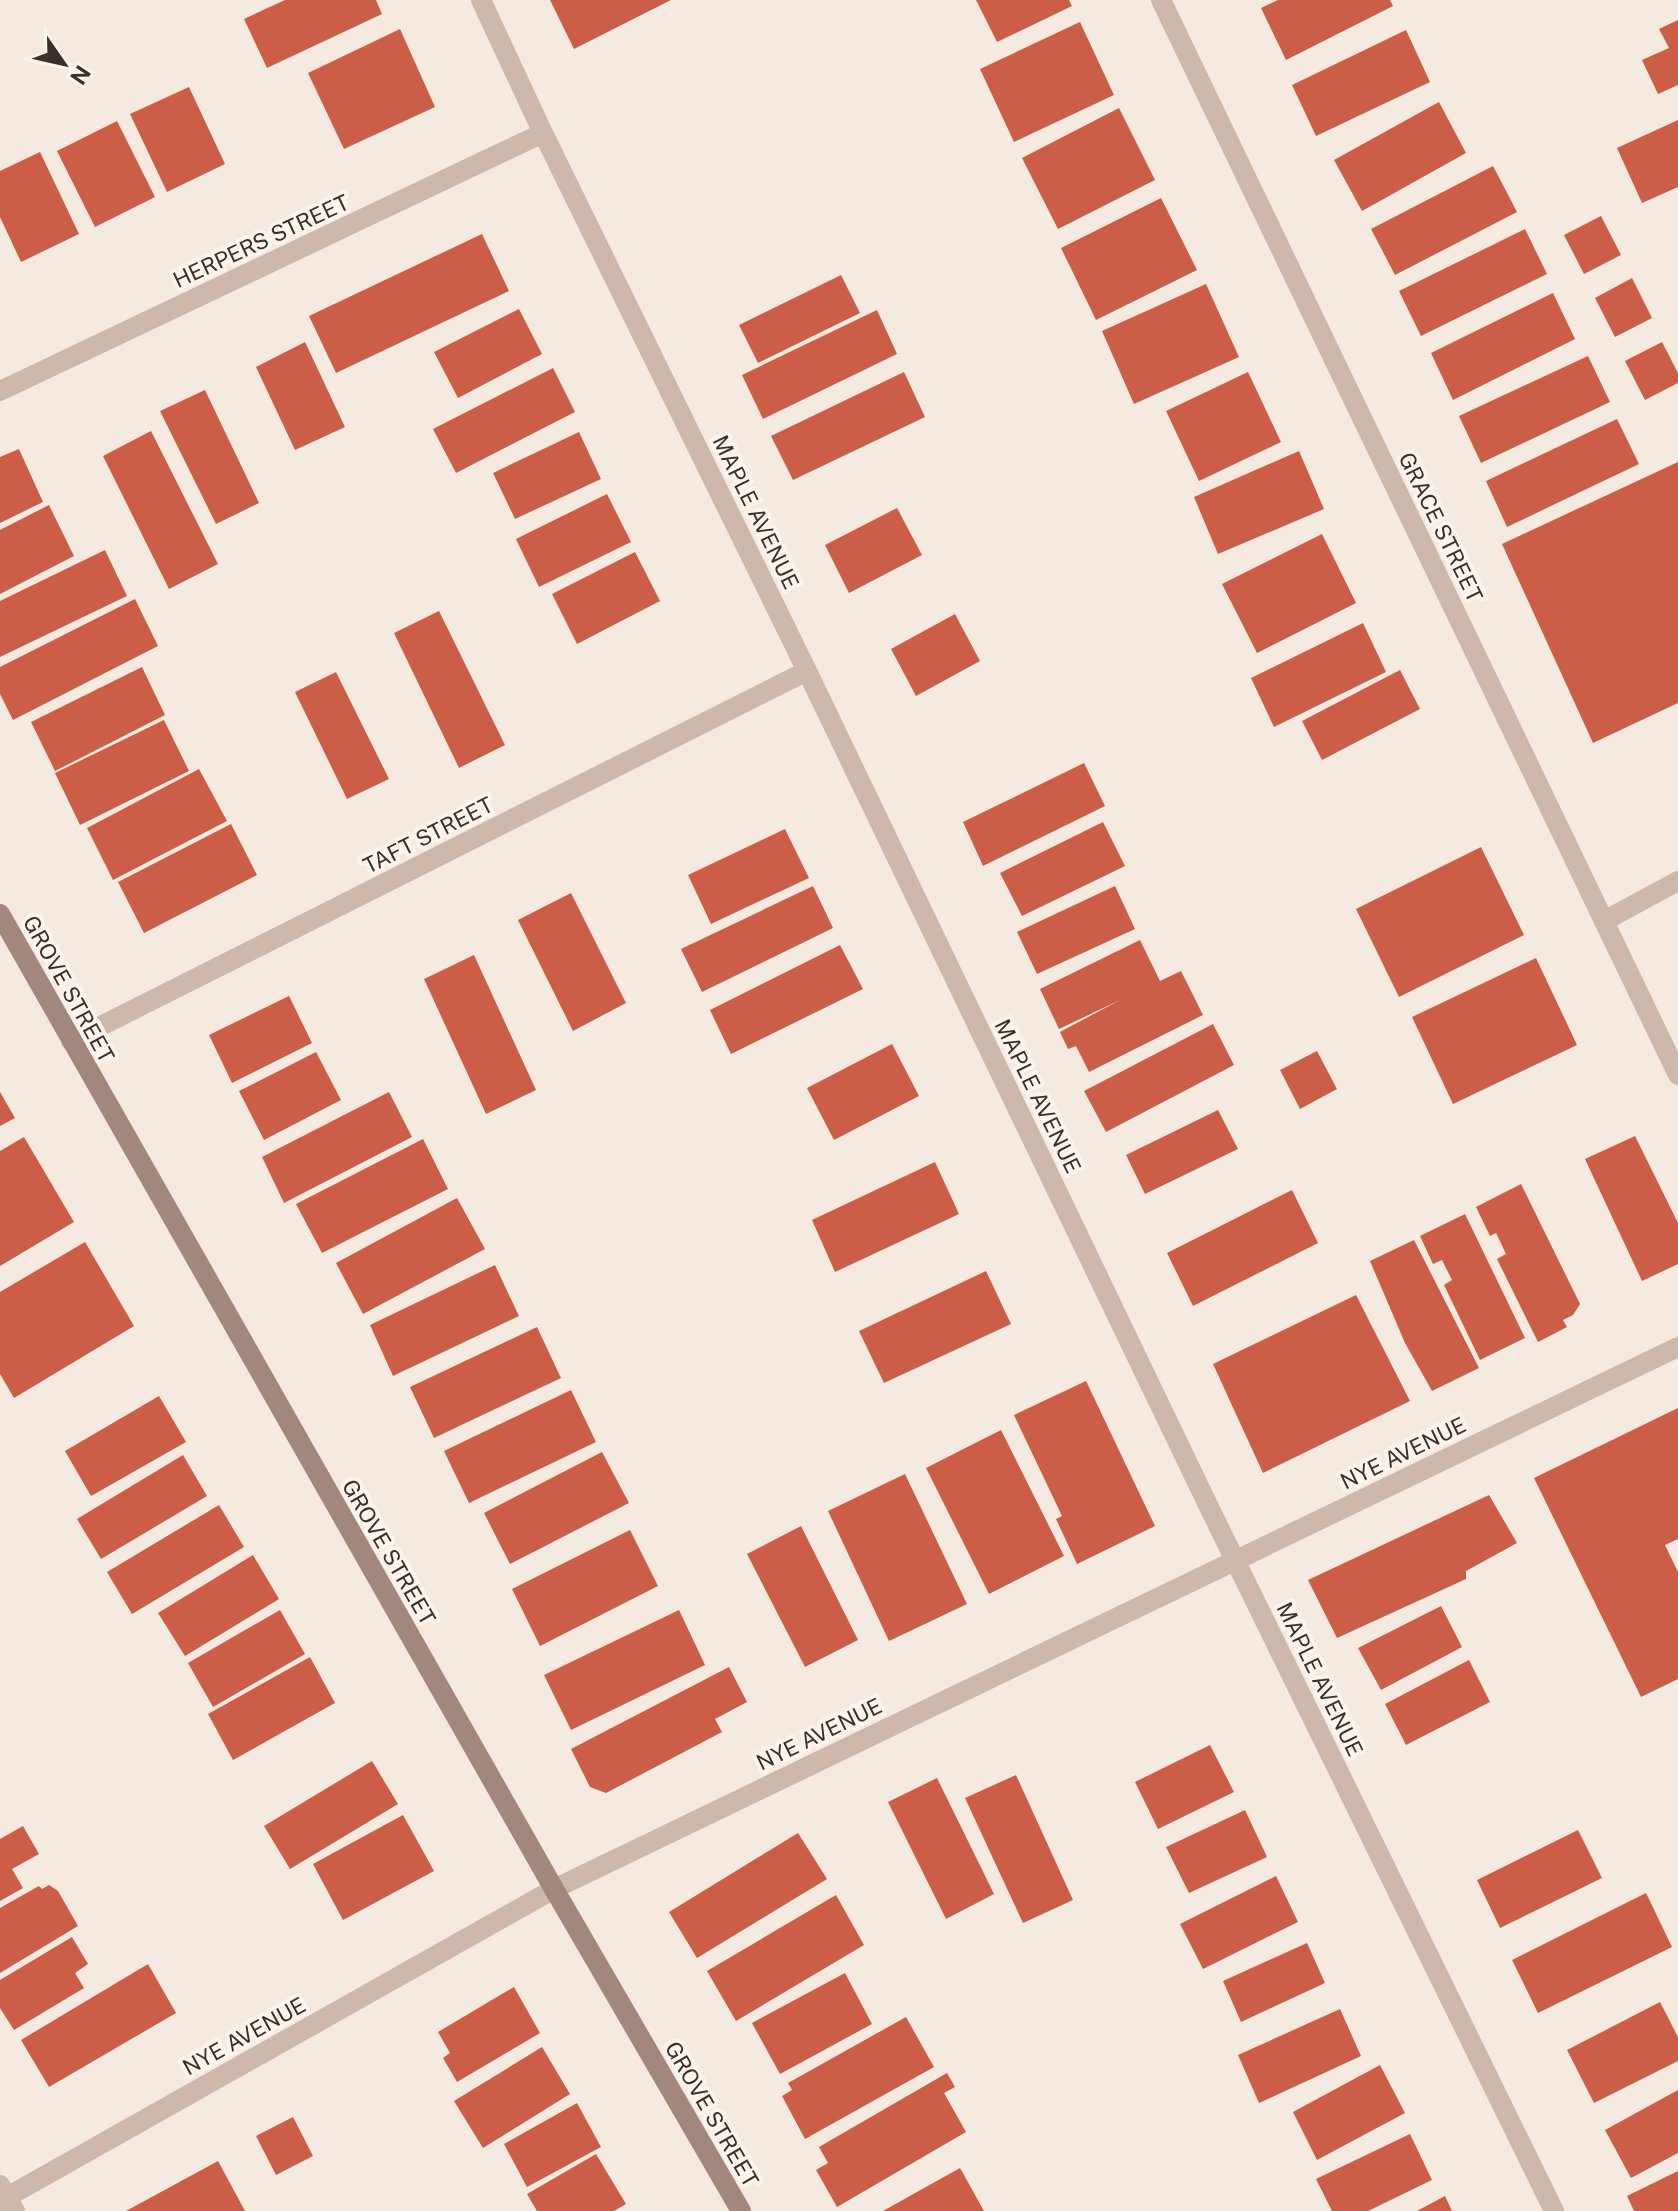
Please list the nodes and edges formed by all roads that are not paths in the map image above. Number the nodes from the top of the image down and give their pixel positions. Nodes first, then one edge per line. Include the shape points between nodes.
1 (481, 0) edge
2 (1161, 0) edge
3 (543, 133) junction
4 (0, 391) edge
5 (807, 671) junction
6 (1678, 881) edge
7 (0, 914) edge
8 (1604, 921) junction
9 (71, 1041) junction
10 (1678, 1075) edge
11 (1678, 1347) edge
12 (1236, 1560) junction
13 (554, 1889) junction
14 (6, 2198) edge
15 (741, 2211) edge
16 (1554, 2211) edge

1 - 3 street, MAPLE AVENUE
2 - 8 street, GRACE STREET
3 - 4 street, HERPERS STREET
3 - 5 street, MAPLE AVENUE
5 - 9 street, TAFT STREET
5 - 12 street, MAPLE AVENUE
6 - 8 street
7 - 9 main road, GROVE STREET
8 - 10 street, GRACE STREET
9 - 13 main road, GROVE STREET
11 - 12 street, NYE AVENUE
12 - 13 street, NYE AVENUE
12 - 16 street, MAPLE AVENUE
13 - 14 street, NYE AVENUE
13 - 15 main road, GROVE STREET

